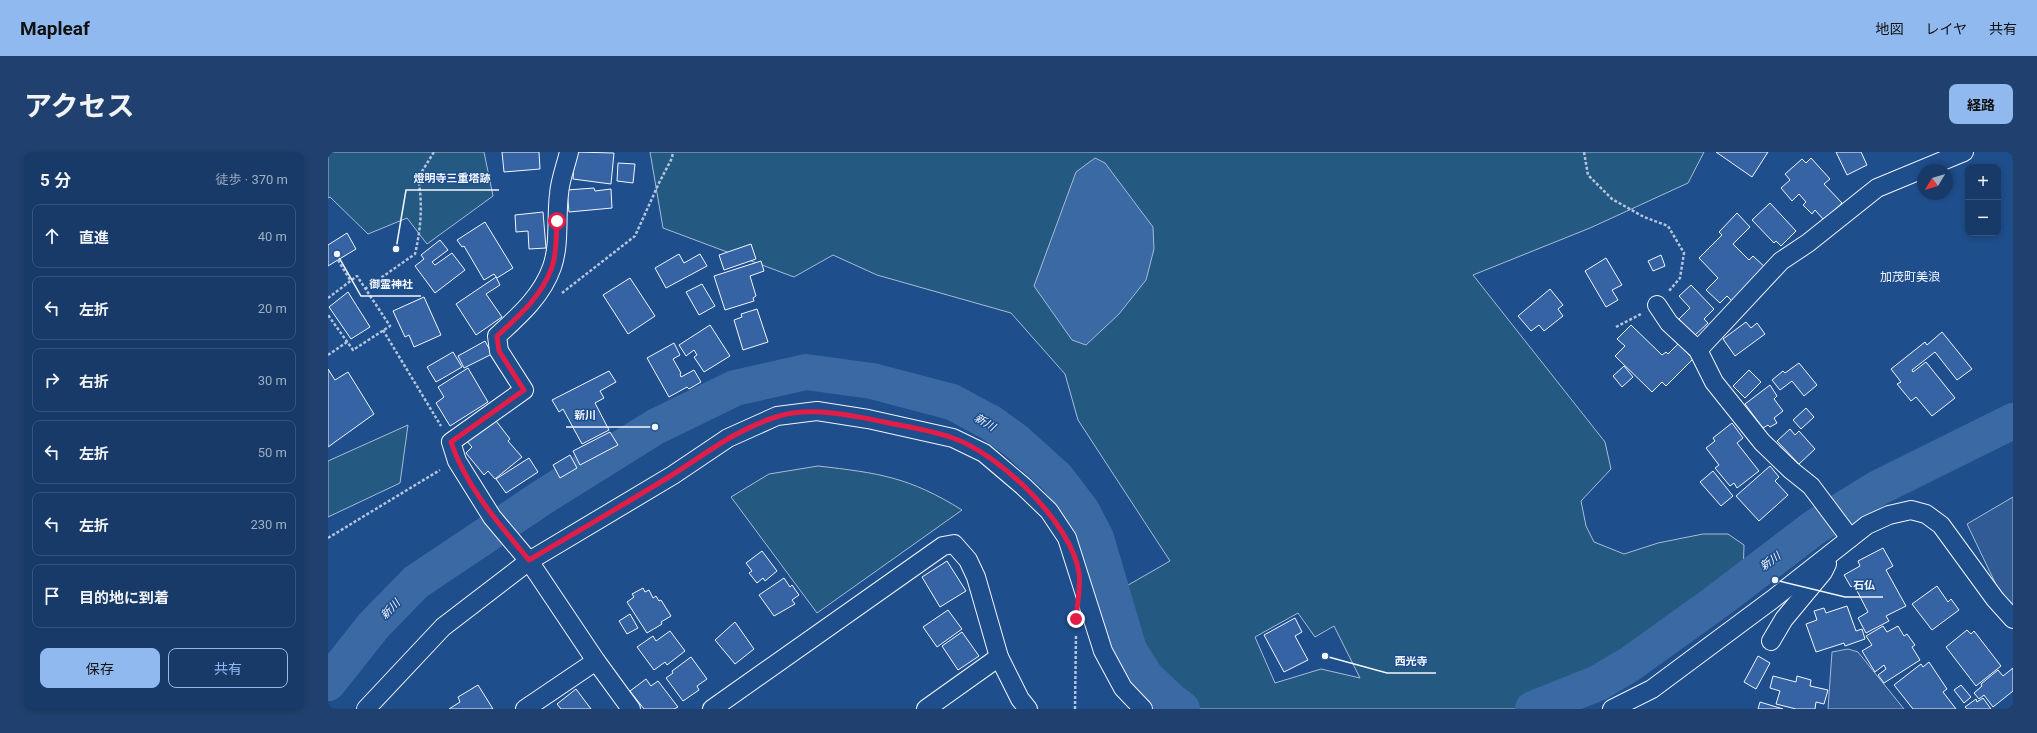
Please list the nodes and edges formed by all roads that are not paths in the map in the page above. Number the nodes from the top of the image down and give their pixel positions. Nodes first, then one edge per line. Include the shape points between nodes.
1 (569, 152) edge
2 (1964, 152) edge
3 (1657, 305) road end
4 (1698, 350) junction
5 (1847, 535) junction
6 (1832, 553) junction
7 (529, 560) junction
8 (2013, 619) edge
9 (1771, 641) dead end
10 (999, 657) junction
11 (596, 661) junction
12 (366, 709) edge
13 (525, 709) edge
14 (631, 709) edge
15 (712, 709) edge
16 (926, 709) edge
17 (1028, 709) edge
18 (1143, 709) edge
19 (1612, 709) edge

1 - 7 street via 559,192 552,267 524,312 497,336 499,351 524,390 451,442 457,460 492,517
2 - 4 street via 1878,188 1781,262
3 - 4 street via 1670,323
4 - 5 street via 1714,382 1762,442 1811,486
5 - 6 street
5 - 8 street via 1889,515 1911,510 1926,514 1948,533
6 - 9 street via 1823,572 1784,619
6 - 19 street via 1652,689
7 - 11 street
7 - 12 street via 443,627
7 - 18 street via 673,475 728,438 777,416 817,411 868,419 953,438 984,453 1049,511 1067,538 1103,651 1122,688
10 - 15 street via 976,577 968,560 954,544 943,546
10 - 16 street
10 - 17 street via 1020,699
11 - 13 street
11 - 14 street

